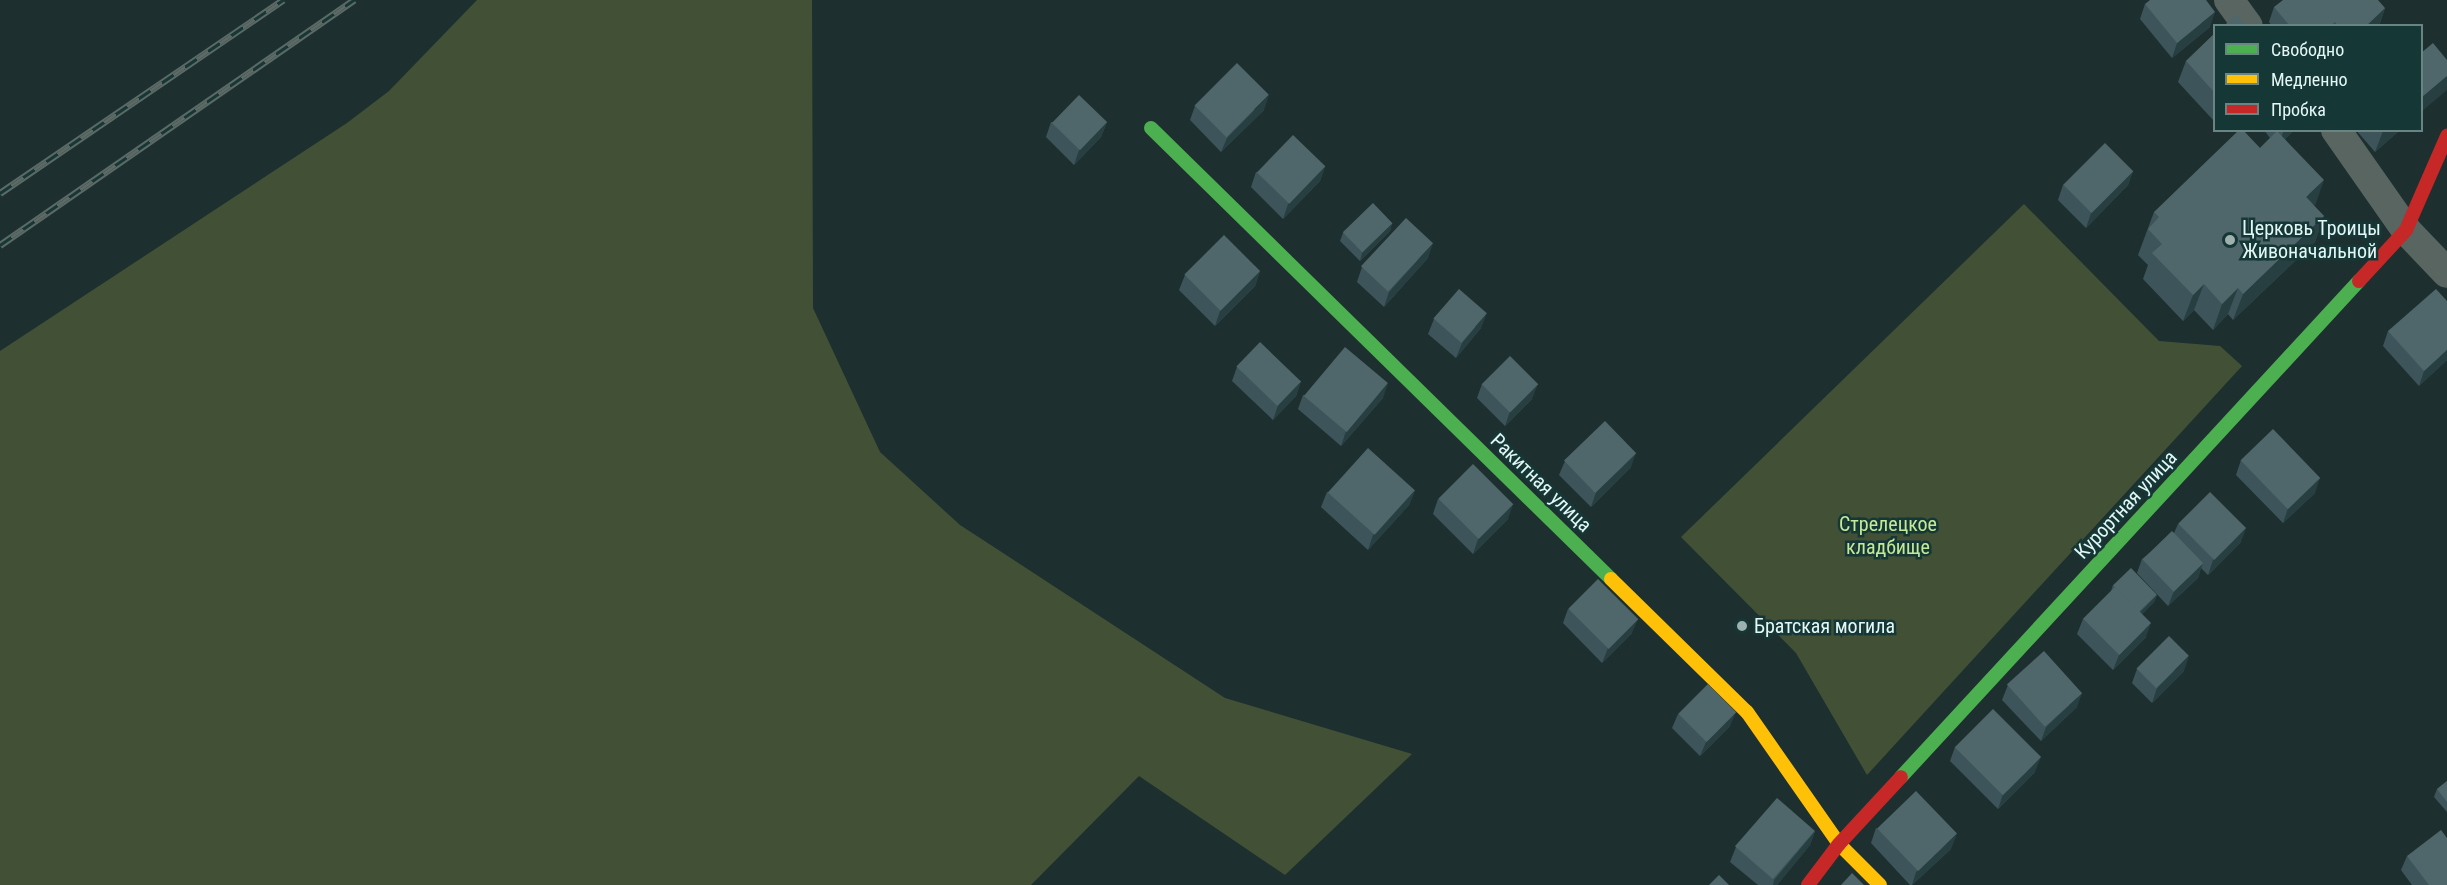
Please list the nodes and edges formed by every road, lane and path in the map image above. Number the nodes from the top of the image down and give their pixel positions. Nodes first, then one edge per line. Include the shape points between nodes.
1 (2229, 0) edge
2 (2247, 24) edge
3 (1151, 128) dead end
4 (2337, 132) edge
5 (2447, 136) edge
6 (2406, 230) junction
7 (2447, 273) edge
8 (1839, 844) junction
9 (1808, 885) edge
10 (1880, 885) edge

1 - 2 street
3 - 8 street, Ракитная улица via 1747,712
4 - 6 street
5 - 6 street, Курортная улица
6 - 7 street
6 - 8 street, Курортная улица
8 - 9 street, Курортная улица
8 - 10 street, Ракитная улица

